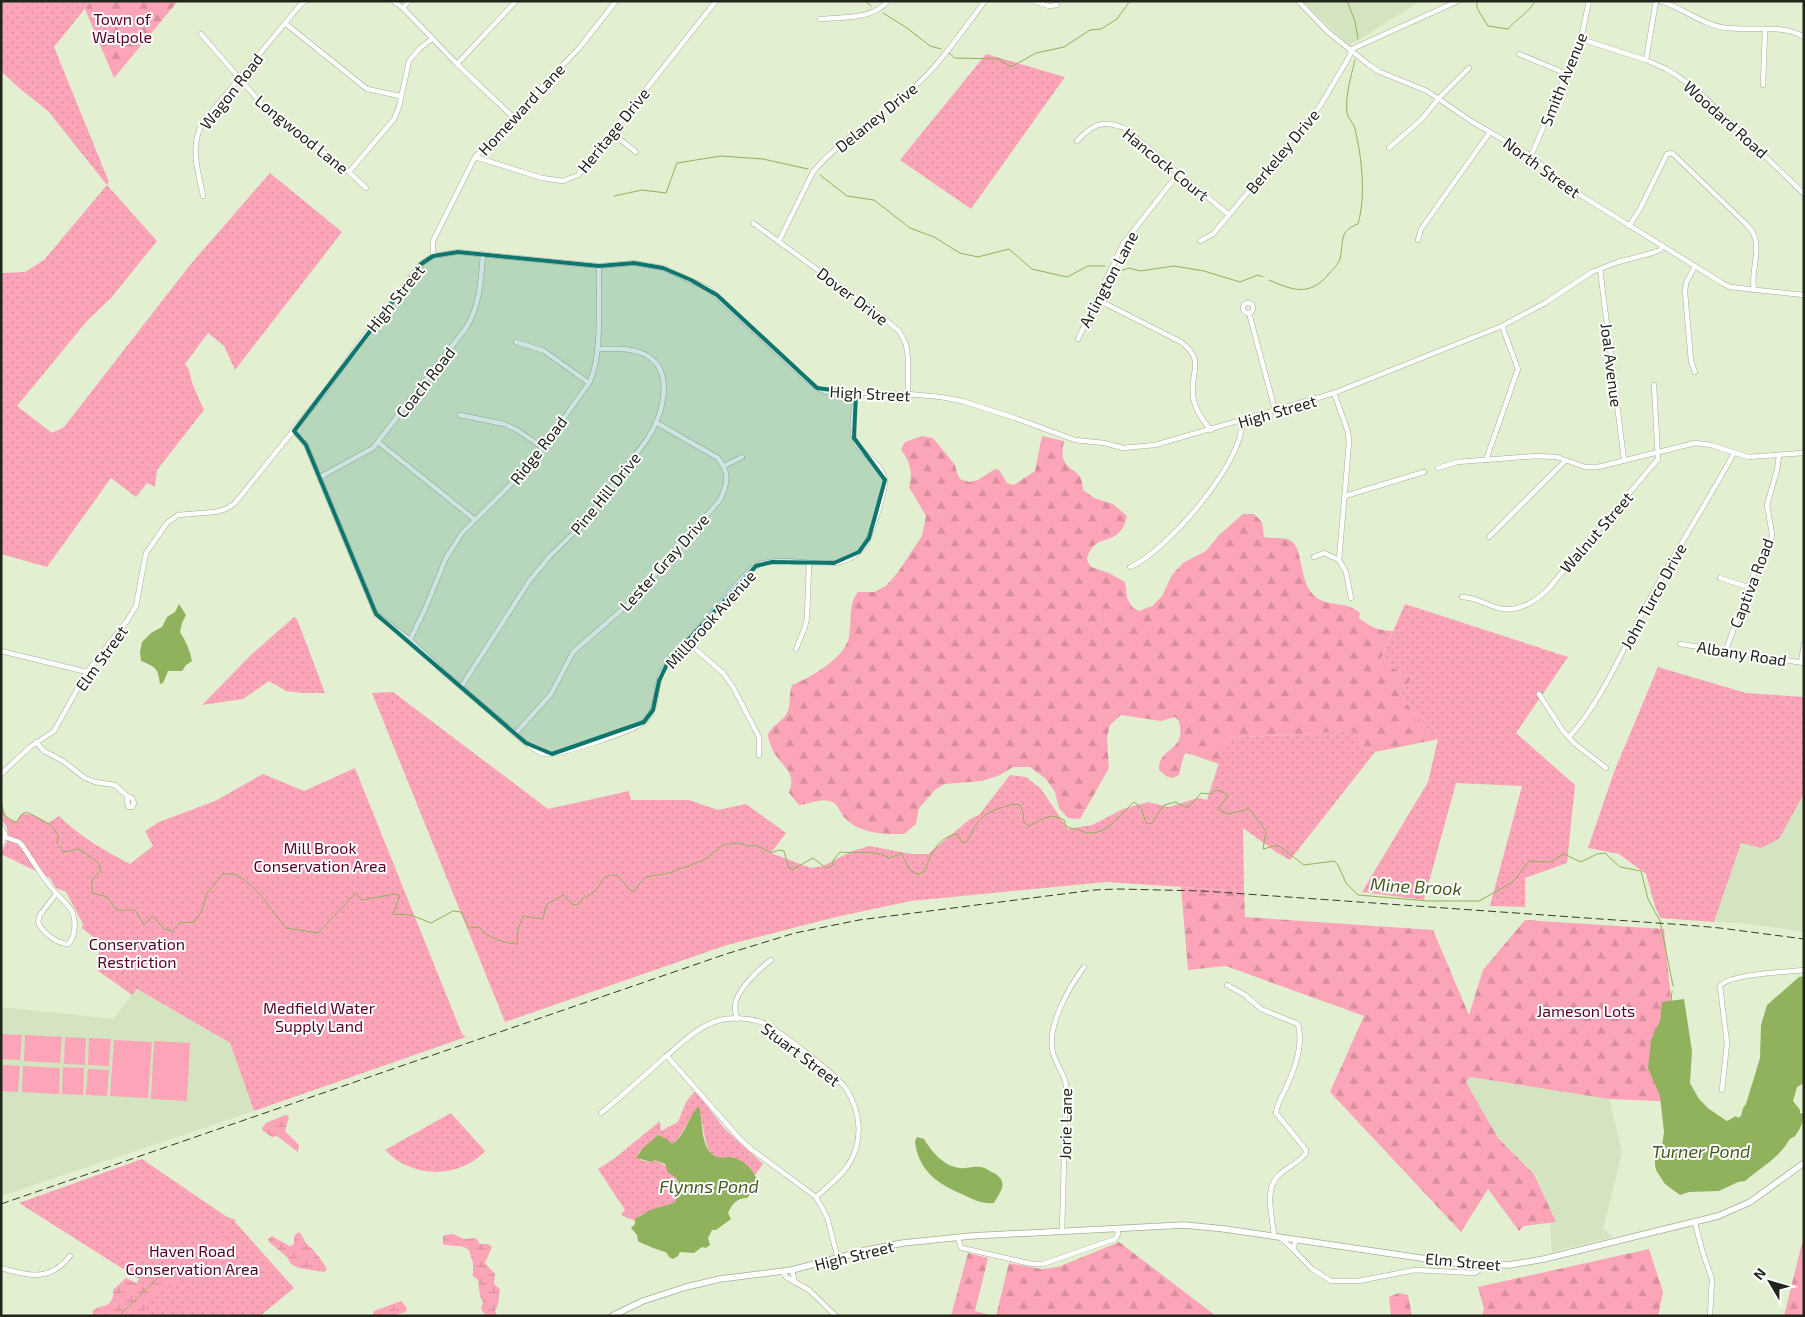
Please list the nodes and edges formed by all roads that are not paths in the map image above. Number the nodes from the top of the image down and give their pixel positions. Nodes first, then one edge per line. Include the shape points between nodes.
1 (306, 1) edge
2 (393, 1) edge
3 (409, 1) edge
4 (516, 1) edge
5 (616, 1) edge
6 (716, 1) edge
7 (888, 1) edge
8 (985, 1) edge
9 (1034, 1) edge
10 (1298, 1) edge
11 (1458, 1) edge
12 (1589, 1) edge
13 (1656, 1) edge
14 (1660, 1) edge
15 (1057, 5) dead end
16 (403, 8) junction
17 (820, 18) dead end
18 (286, 24) junction
19 (1765, 30) junction
20 (201, 34) dead end
21 (1804, 37) edge
22 (432, 39) junction
23 (1581, 39) junction
24 (1351, 51) junction
25 (1519, 54) dead end
26 (1646, 60) junction
27 (457, 64) junction
28 (1469, 68) dead end
29 (1567, 74) junction
30 (239, 80) junction
31 (1762, 85) dead end
32 (400, 96) junction
33 (1439, 98) junction
34 (513, 117) junction
35 (1490, 132) junction
36 (612, 133) junction
37 (1077, 141) dead end
38 (1389, 148) dead end
39 (636, 152) dead end
40 (1531, 156) junction
41 (475, 157) junction
42 (349, 172) junction
43 (1178, 174) junction
44 (366, 188) dead end
45 (1804, 194) edge
46 (203, 196) dead end
47 (1228, 214) junction
48 (753, 223) dead end
49 (1629, 226) junction
50 (1418, 240) dead end
51 (779, 241) junction
52 (1200, 242) dead end
53 (1662, 246) junction
54 (483, 254) junction
55 (433, 256) junction
56 (599, 266) junction
57 (1695, 266) junction
58 (1600, 270) junction
59 (1754, 290) junction
60 (1804, 295) edge
61 (1096, 299) junction
62 (1249, 313) dead end
63 (1502, 326) junction
64 (1078, 338) dead end
65 (516, 342) dead end
66 (597, 349) junction
67 (1695, 372) dead end
68 (589, 383) junction
69 (1654, 385) dead end
70 (856, 393) junction
71 (1334, 393) junction
72 (908, 394) junction
73 (1275, 410) junction
74 (460, 414) dead end
75 (1242, 420) junction
76 (657, 423) junction
77 (1211, 430) junction
78 (294, 431) junction
79 (378, 442) junction
80 (542, 448) junction
81 (1658, 452) junction
82 (1734, 453) junction
83 (1804, 453) edge
84 (1778, 456) junction
85 (742, 457) dead end
86 (1486, 460) junction
87 (1624, 460) junction
88 (1565, 461) junction
89 (724, 466) junction
90 (1438, 468) dead end
91 (1424, 472) dead end
92 (320, 477) junction
93 (1345, 496) junction
94 (474, 519) junction
95 (168, 521) joint
96 (1488, 537) dead end
97 (1314, 557) dead end
98 (1339, 560) junction
99 (809, 564) junction
100 (1130, 567) dead end
101 (1720, 578) dead end
102 (1748, 588) junction
103 (1462, 597) dead end
104 (1351, 598) dead end
105 (410, 640) junction
106 (687, 642) junction
107 (1680, 644) dead end
108 (1804, 644) edge
109 (796, 649) dead end
110 (1726, 650) junction
111 (1, 651) edge
112 (1802, 662) edge
113 (87, 672) junction
114 (461, 687) junction
115 (1539, 694) dead end
116 (515, 734) junction
117 (1569, 737) junction
118 (36, 742) junction
119 (759, 755) dead end
120 (1606, 768) dead end
121 (1, 774) edge
122 (127, 796) dead end
123 (1, 827) edge
124 (5, 837) junction
125 (1, 846) edge
126 (56, 894) junction
127 (771, 960) dead end
128 (1084, 967) dead end
129 (1804, 970) edge
130 (1227, 984) dead end
131 (737, 1019) junction
132 (668, 1056) junction
133 (1722, 1090) dead end
134 (601, 1113) dead end
135 (1804, 1163) edge
136 (816, 1197) junction
137 (1696, 1223) junction
138 (1117, 1228) junction
139 (1102, 1230) joint
140 (1062, 1232) junction
141 (1278, 1236) junction
142 (958, 1237) junction
143 (1296, 1240) junction
144 (1293, 1249) junction
145 (70, 1256) dead end
146 (838, 1258) junction
147 (1480, 1266) junction
148 (1, 1268) edge
149 (792, 1270) junction
150 (782, 1272) junction
151 (795, 1283) junction
152 (612, 1316) edge
153 (836, 1316) edge
154 (1710, 1316) edge

1 - 18 street, Wagon Road
2 - 16 street
3 - 16 street
4 - 27 street
5 - 34 street, Homeward Lane via 580,47
6 - 36 street, Heritage Drive
7 - 17 street via 867,14
8 - 51 street, Delaney Drive via 923,79 840,144 813,172
9 - 15 street
10 - 24 street, North Street
11 - 24 street
12 - 23 street, Smith Avenue
13 - 26 street
14 - 19 street via 1710,24
16 - 22 street
18 - 30 street, Wagon Road
18 - 32 street via 367,89
19 - 21 street via 1788,30
19 - 31 street
20 - 30 street, Longwood Lane
22 - 27 street
22 - 32 street via 409,61
23 - 26 street, Woodard Road
23 - 29 street, Smith Avenue
24 - 33 street, North Street via 1380,72
24 - 47 street, Berkeley Drive via 1320,106
25 - 29 street
26 - 45 street, Woodard Road via 1666,69 1698,91
27 - 34 street
28 - 33 street
29 - 40 street, Smith Avenue
30 - 42 street, Longwood Lane via 260,102
30 - 46 street, Wagon Road via 202,122 198,131 194,159
32 - 42 street via 394,119
33 - 35 street, North Street
33 - 38 street via 1422,120
34 - 41 street, Homeward Lane
35 - 40 street, North Street
35 - 50 street via 1421,229
36 - 39 street
36 - 41 street, Heritage Drive via 578,175 563,181 542,178
37 - 43 street, Hancock Court via 1089,129 1106,123 1115,124
40 - 49 street, North Street via 1569,188
41 - 55 street, Homeward Lane via 433,241
42 - 44 street, Longwood Lane
43 - 47 street, Hancock Court
43 - 61 street, Arlington Lane via 1123,244
47 - 52 street, Berkeley Drive via 1213,234
48 - 51 street, Dover Drive
49 - 53 street, North Street
49 - 59 street via 1667,154 1672,153 1754,234
51 - 72 street, Dover Drive via 899,331 906,344
53 - 57 street, North Street
53 - 58 street, High Street via 1660,250
54 - 55 street, High Street via 458,252
54 - 56 street, High Street
54 - 79 street, Coach Road via 472,320
55 - 78 street, High Street via 421,264
56 - 66 street, Ridge Road
56 - 70 street, High Street via 634,263 663,268 691,280 717,295 817,388 826,392
57 - 59 street, North Street via 1730,287
57 - 67 street via 1685,292 1691,361
58 - 63 street, High Street via 1582,277 1545,303
58 - 87 street, Joal Avenue
59 - 60 street, North Street
61 - 64 street, Arlington Lane
61 - 77 street via 1189,349 1196,360 1193,398
62 - 73 street
63 - 71 street, High Street
63 - 86 street via 1518,369
65 - 68 street via 544,351
66 - 68 street, Ridge Road
66 - 76 street, Pine Hill Drive via 633,351 655,363 664,388
68 - 80 street, Ridge Road
69 - 81 street
70 - 72 street, High Street
70 - 99 street, Millbrook Avenue via 854,438 883,473 884,491 869,538 859,552 843,562
71 - 73 street, High Street
71 - 93 street via 1348,432
72 - 77 street, High Street via 962,401 1066,438 1123,448 1155,445
73 - 75 street, High Street
74 - 80 street via 504,424
75 - 77 street, High Street
75 - 100 street via 1243,428 1232,455 1212,490 1153,553
76 - 89 street via 711,453
76 - 114 street, Pine Hill Drive via 585,522 530,580
78 - 92 street, Millbrook Avenue via 306,445
78 - 95 street, High Street via 235,503 215,512 178,515
79 - 92 street, Coach Road via 365,453
79 - 94 street
80 - 94 street, Ridge Road via 508,489
81 - 82 street via 1694,443
81 - 87 street
81 - 103 street, Walnut Street via 1657,461 1540,598 1513,609 1504,609
82 - 84 street via 1748,457
82 - 117 street, John Turco Drive via 1594,704
83 - 84 street
84 - 102 street, Captiva Road via 1767,505 1771,541
85 - 89 street
86 - 88 street via 1536,456 1557,457
86 - 90 street via 1456,462
87 - 88 street via 1585,467
88 - 96 street
89 - 116 street, Lester Gray Drive via 727,480 720,500 633,600 573,652 551,694
91 - 93 street
92 - 105 street, Millbrook Avenue via 376,614
93 - 98 street
94 - 105 street, Ridge Road via 446,558
95 - 113 street, Elm Street via 144,558 136,606
97 - 98 street via 1324,553
98 - 104 street via 1346,572
99 - 106 street, Millbrook Avenue via 772,562 756,566
99 - 109 street via 807,618
101 - 102 street
102 - 110 street, Captiva Road
105 - 114 street, Millbrook Avenue
106 - 116 street, Millbrook Avenue via 662,671 653,710 638,726 552,754 534,749
106 - 119 street via 733,687 756,729
107 - 110 street, Albany Road
108 - 112 street
110 - 112 street, Albany Road
111 - 113 street
113 - 118 street, Elm Street via 54,731
114 - 116 street, Millbrook Avenue
115 - 117 street
117 - 120 street
118 - 121 street, Elm Street
118 - 122 street via 44,751 85,778 116,785
123 - 124 street
124 - 125 street
124 - 126 street via 20,842
126 - 126 street via 40,914 38,922 58,941 68,944 73,937 74,916
127 - 131 street via 740,994 735,1006
128 - 140 street, Jorie Lane via 1054,1024 1051,1042 1066,1085
129 - 133 street via 1723,981 1720,986 1727,1043
130 - 141 street via 1261,1009 1298,1024 1300,1030 1296,1064 1276,1113 1306,1153 1279,1175 1271,1188
131 - 132 street, Stuart Street via 719,1021 697,1030
131 - 136 street, Stuart Street via 758,1022 774,1029 841,1081 852,1099 858,1121 856,1148 847,1169
132 - 134 street, Stuart Street
132 - 136 street via 740,1139
135 - 137 main road, Elm Street via 1750,1202
136 - 146 street via 827,1217
137 - 147 main road, Elm Street via 1529,1262
137 - 154 street via 1712,1279
138 - 139 main road, Elm Street
138 - 141 main road, Elm Street via 1184,1225
138 - 142 street via 1115,1239 1043,1264 962,1248
139 - 140 main road, High Street
140 - 142 main road, High Street
141 - 143 main road, Elm Street
141 - 144 street
142 - 146 main road, High Street via 903,1243
143 - 144 street
143 - 147 main road, Elm Street
144 - 147 street via 1320,1276 1342,1282 1416,1270 1476,1273
145 - 148 street via 56,1268 38,1275
146 - 149 main road, High Street
149 - 150 main road, High Street
149 - 151 street
150 - 151 street
150 - 152 main road, High Street via 686,1286
151 - 153 street via 809,1290

